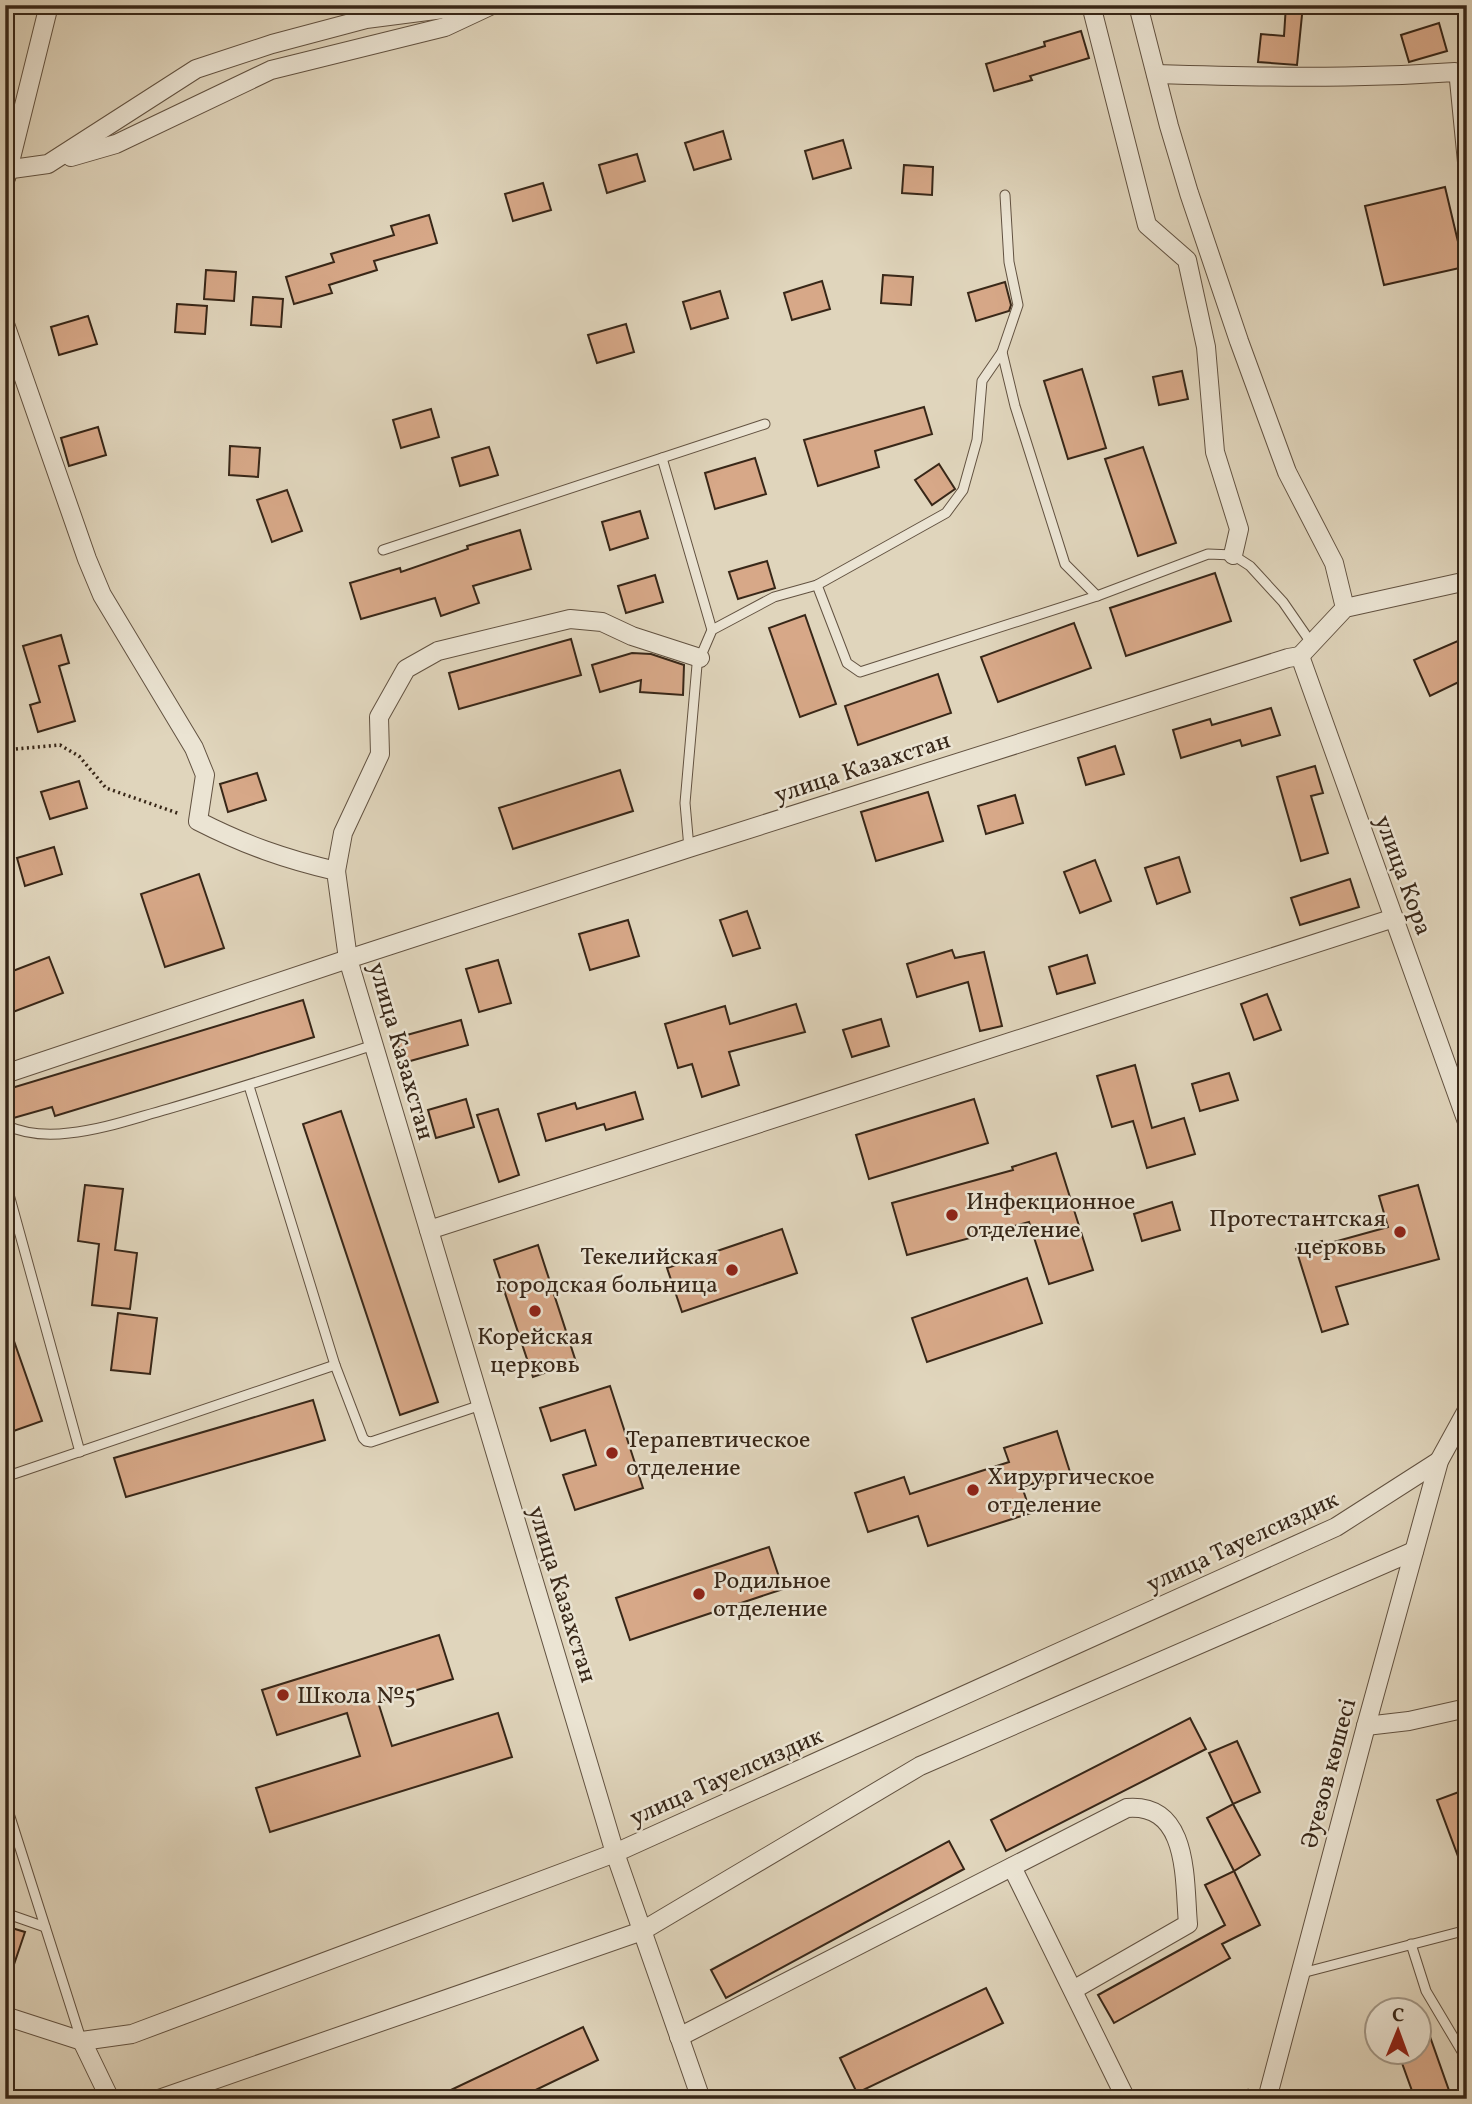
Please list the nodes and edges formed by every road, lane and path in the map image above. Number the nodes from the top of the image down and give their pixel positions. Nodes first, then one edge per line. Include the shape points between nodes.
1 (49, 5) edge
2 (363, 5) edge
3 (474, 5) edge
4 (492, 5) edge
5 (1091, 5) edge
6 (1138, 5) edge
7 (399, 15) junction
8 (1156, 74) junction
9 (1467, 162) edge
10 (48, 164) junction
11 (6, 173) edge
12 (1005, 195) dead end
13 (5, 324) edge
14 (1002, 352) junction
15 (765, 424) dead end
16 (662, 458) junction
17 (383, 550) dead end
18 (1233, 555) junction
19 (1467, 581) edge
20 (817, 585) junction
21 (1097, 596) junction
22 (1345, 608) junction
23 (712, 630) junction
24 (1300, 653) junction
25 (700, 658) junction
26 (5, 750) edge
27 (198, 821) junction
28 (689, 848) junction
29 (336, 871) junction
30 (1394, 918) junction
31 (348, 960) junction
32 (374, 1045) junction
33 (5, 1074) edge
34 (248, 1086) junction
35 (1467, 1122) edge
36 (5, 1125) edge
37 (5, 1180) edge
38 (429, 1230) junction
39 (335, 1365) junction
40 (481, 1405) junction
41 (1467, 1410) edge
42 (80, 1452) junction
43 (1439, 1461) junction
44 (5, 1477) edge
45 (1414, 1550) junction
46 (1467, 1708) edge
47 (1366, 1726) junction
48 (5, 1801) edge
49 (615, 1853) junction
50 (1012, 1867) junction
51 (5, 1913) edge
52 (46, 1927) junction
53 (1467, 1930) edge
54 (642, 1931) junction
55 (1411, 1944) junction
56 (1302, 1973) junction
57 (1073, 1990) junction
58 (5, 2016) edge
59 (679, 2037) junction
60 (82, 2041) junction
61 (1467, 2060) edge
62 (110, 2099) edge
63 (159, 2099) edge
64 (701, 2099) edge
65 (1126, 2099) edge
66 (1267, 2099) edge

1 - 11 street
2 - 7 street
3 - 7 street
4 - 10 street via 445,27 271,70 116,144
5 - 18 street via 1147,225 1188,260 1206,347 1215,452 1239,529
6 - 8 street
7 - 10 street via 272,44 196,69
8 - 9 street via 1330,77 1455,72
8 - 22 street via 1189,193 1239,341 1287,472 1334,562
10 - 11 street
12 - 14 lane via 1009,262 1018,304
13 - 27 street via 102,595 194,748 205,775
14 - 20 lane via 982,381 977,440 963,490 946,513
14 - 21 lane via 1065,564
15 - 16 lane
16 - 17 lane
16 - 23 lane
18 - 21 lane via 1208,554
18 - 24 lane via 1250,566 1283,602
19 - 22 street
20 - 21 lane via 848,663 860,672
20 - 23 lane via 774,597
22 - 24 street
23 - 25 lane
24 - 28 street, улица Казахстан
24 - 30 street, улица Кора
25 - 28 lane via 685,803
25 - 29 street via 602,622 570,620 438,652 406,668 379,717 380,754 343,833
26 - 27 path via 60,745 79,756 106,788
27 - 29 street via 287,859
28 - 31 street, улица Казахстан
29 - 31 street
30 - 35 street, улица Кора
30 - 38 street
31 - 32 street, улица Казахстан
31 - 33 street
32 - 34 lane
32 - 38 street, улица Казахстан
34 - 36 lane via 69,1133 27,1133
34 - 39 lane
37 - 42 lane
38 - 40 street, улица Казахстан
39 - 40 lane via 366,1441
39 - 42 lane
40 - 49 street, улица Казахстан
41 - 43 street
42 - 44 lane
43 - 45 street, Әуезов көшесі
43 - 49 street, улица Тауелсиздик via 1336,1527
45 - 47 street, Әуезов көшесі
45 - 54 street via 920,1766
46 - 47 street
47 - 56 street, Әуезов көшесі
48 - 52 lane
49 - 54 street, улица Казахстан
49 - 60 street, улица Тауелсиздик via 132,2034
50 - 57 street
50 - 57 street via 1127,1808 1161,1814 1181,1843 1188,1924
50 - 59 street
51 - 52 lane
52 - 60 lane
53 - 55 lane
54 - 59 street, улица Казахстан
54 - 63 street
55 - 56 lane
55 - 61 lane via 1426,1990
56 - 66 street, Әуезов көшесі
57 - 65 street
58 - 60 street, улица Тауелсиздик
59 - 64 street, улица Казахстан
60 - 62 street

